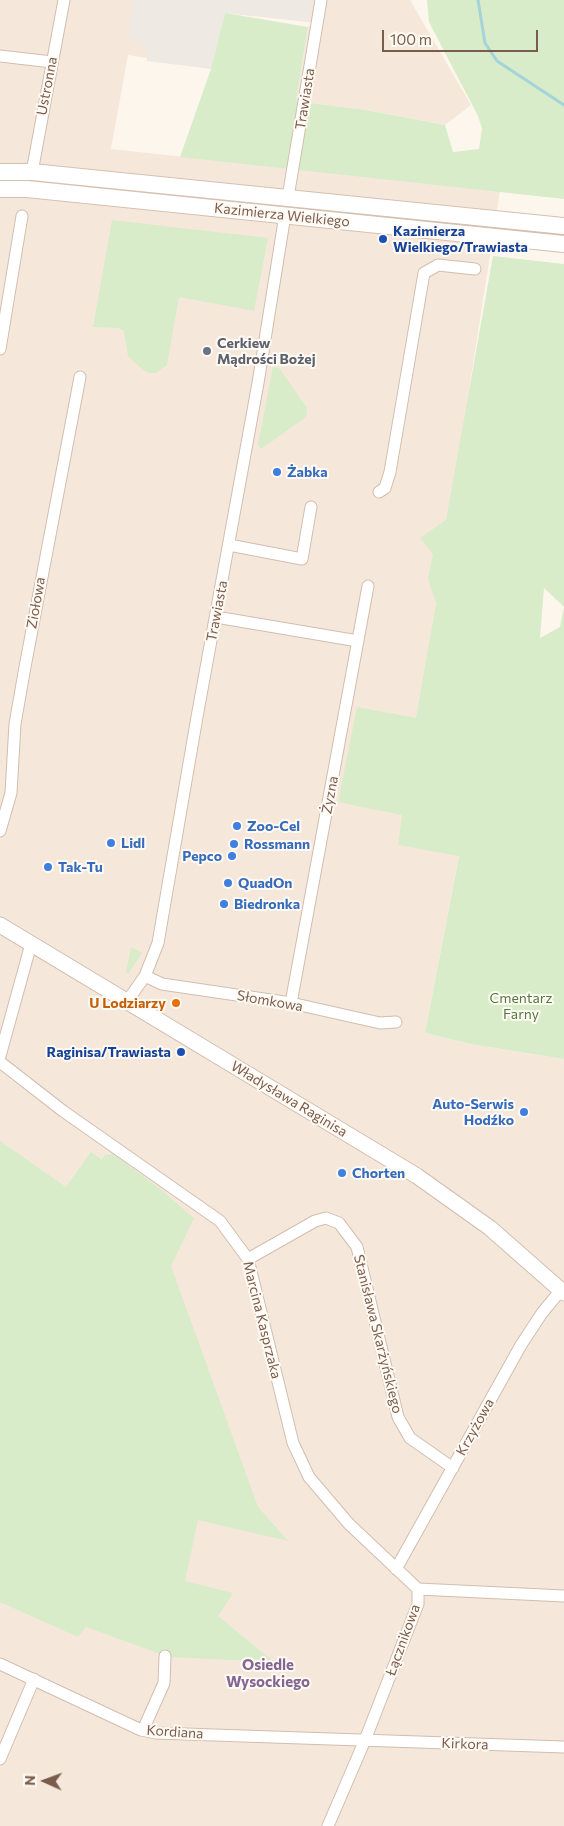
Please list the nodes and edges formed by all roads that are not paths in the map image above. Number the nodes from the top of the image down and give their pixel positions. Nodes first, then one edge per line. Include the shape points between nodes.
1 (64, 0) edge
2 (321, 0) edge
3 (0, 56) edge
4 (52, 62) junction
5 (0, 172) edge
6 (32, 172) junction
7 (0, 188) edge
8 (288, 197) junction
9 (419, 211) junction
10 (285, 215) junction
11 (22, 216) dead end
12 (564, 226) edge
13 (417, 228) junction
14 (564, 244) edge
15 (475, 269) dead end
16 (0, 349) edge
17 (80, 376) dead end
18 (379, 492) dead end
19 (311, 506) dead end
20 (229, 545) junction
21 (368, 586) dead end
22 (216, 617) junction
23 (358, 641) junction
24 (0, 831) edge
25 (0, 925) edge
26 (31, 944) junction
27 (145, 976) junction
28 (128, 1000) junction
29 (291, 1003) junction
30 (396, 1022) dead end
31 (2, 1041) edge
32 (0, 1056) edge
33 (0, 1062) edge
34 (248, 1259) junction
35 (563, 1292) edge
36 (452, 1468) junction
37 (396, 1569) junction
38 (418, 1589) junction
39 (564, 1596) edge
40 (165, 1656) dead end
41 (0, 1664) edge
42 (34, 1679) junction
43 (143, 1730) junction
44 (365, 1740) junction
45 (564, 1747) edge
46 (0, 1759) edge
47 (328, 1826) edge

1 - 4 street, Ustronna
2 - 8 street, Trawiasta
3 - 4 street
4 - 6 street, Ustronna
5 - 6 main road, Kazimierza Wielkiego
6 - 8 main road, Kazimierza Wielkiego
7 - 10 main road, Kazimierza Wielkiego
8 - 9 main road, Kazimierza Wielkiego
9 - 12 main road, Kazimierza Wielkiego
9 - 13 main road via 424,214 424,221
10 - 13 main road, Kazimierza Wielkiego
10 - 20 street, Trawiasta
11 - 16 street
13 - 14 main road, Kazimierza Wielkiego
15 - 18 street via 438,265 424,274 390,472 385,488
17 - 24 street, Ziołowa via 24,667 15,724 10,793
19 - 20 street via 302,559
20 - 22 street, Trawiasta
21 - 23 street, Żyzna
22 - 23 street
22 - 27 street, Trawiasta via 158,943
23 - 29 street, Żyzna
25 - 26 street, Władysława Raginisa
26 - 28 street, Władysława Raginisa
26 - 31 street
27 - 28 street, Trawiasta
27 - 29 street, Słomkowa via 162,984
28 - 35 street, Władysława Raginisa via 416,1176 490,1228
29 - 30 street, Słomkowa via 380,1023
31 - 32 street
33 - 34 street, Marcina Kasprzaka via 63,1111 220,1221
34 - 36 street, Stanisława Skarżyńskiego via 315,1221 326,1218 339,1223 357,1247 398,1417 410,1438
34 - 37 street, Marcina Kasprzaka via 293,1443 309,1477 327,1500
35 - 36 street, Krzyżowa via 542,1313 521,1345
36 - 37 street, Krzyżowa
37 - 38 street, Marcina Kasprzaka
38 - 39 street, Łącznikowa
38 - 44 street, Łącznikowa via 418,1604
40 - 43 street via 164,1683
41 - 42 street, Kordiana
42 - 43 street, Kordiana
42 - 46 street
43 - 44 street, Kordiana
44 - 45 street, Kirkora
44 - 47 street, Łącznikowa

